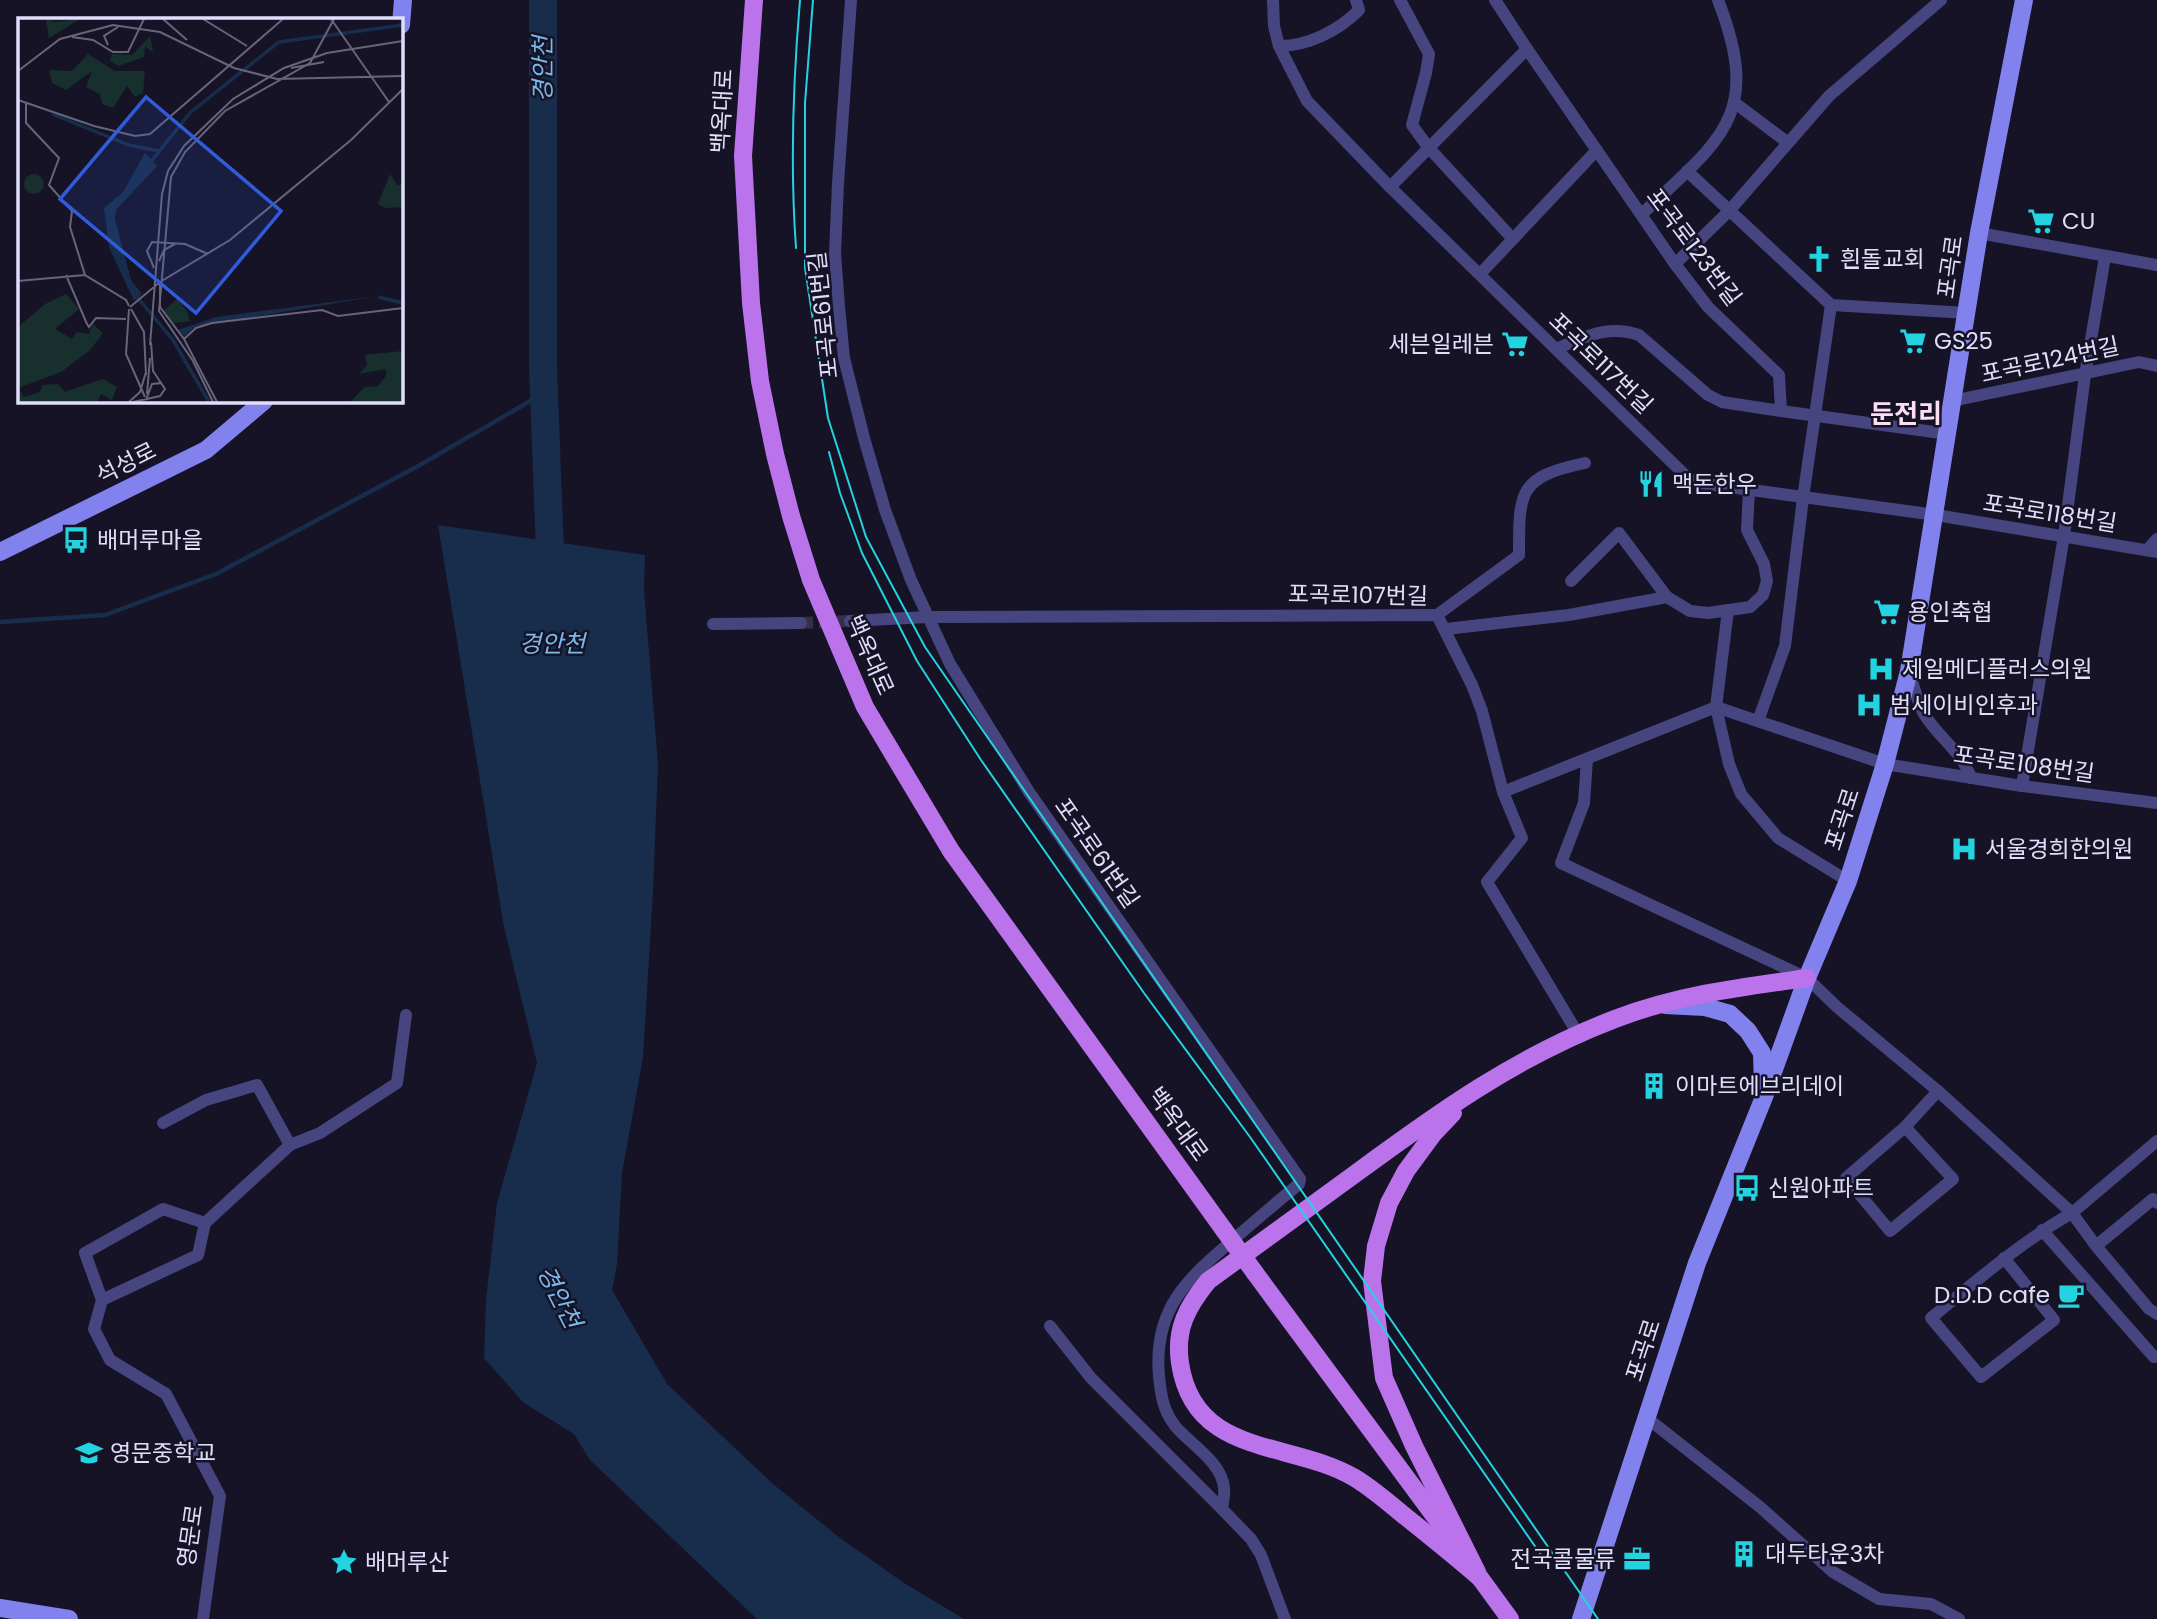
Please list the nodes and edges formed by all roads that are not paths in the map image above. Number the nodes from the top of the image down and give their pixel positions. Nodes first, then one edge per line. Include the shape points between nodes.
1 (403, 0) edge
2 (754, 0) edge
3 (851, 0) edge
4 (1273, 0) edge
5 (1356, 0) edge
6 (1495, 0) edge
7 (1718, 0) edge
8 (1941, 0) edge
9 (1404, 1) edge
10 (2019, 1) edge
11 (402, 18) edge
12 (1279, 46) junction
13 (1527, 49) junction
14 (1735, 103) junction
15 (1787, 142) junction
16 (1428, 147) junction
17 (1597, 150) junction
18 (1687, 171) junction
19 (1390, 187) junction
20 (1729, 211) junction
21 (1642, 214) junction
22 (1979, 233) junction
23 (1512, 238) junction
24 (2105, 257) junction
25 (1675, 264) junction
26 (2157, 265) edge
27 (1480, 274) junction
28 (1831, 305) junction
29 (1968, 313) junction
30 (1556, 349) junction
31 (2157, 366) edge
32 (2085, 376) junction
33 (1952, 401) junction
34 (263, 402) edge
35 (1781, 411) junction
36 (1816, 417) junction
37 (1948, 434) junction
38 (1585, 463) dead end
39 (1749, 490) junction
40 (1803, 498) junction
41 (1936, 515) junction
42 (2064, 536) junction
43 (2157, 539) edge
44 (2152, 551) edge
45 (0, 552) edge
46 (1571, 581) dead end
47 (1667, 597) junction
48 (1727, 610) junction
49 (1437, 615) junction
50 (927, 617) junction
51 (850, 621) tunnel mouth
52 (801, 623) tunnel mouth
53 (713, 624) dead end
54 (1446, 629) junction
55 (1909, 671) junction
56 (1716, 707) junction
57 (1758, 722) junction
58 (1587, 759) junction
59 (1885, 764) junction
60 (1971, 778) junction
61 (2022, 786) junction
62 (1503, 792) junction
63 (2157, 803) edge
64 (1848, 881) junction
65 (1807, 978) junction
66 (1658, 1005) junction
67 (406, 1015) dead end
68 (1578, 1034) junction
69 (1480, 1085) junction
70 (1938, 1091) junction
71 (1763, 1097) junction
72 (163, 1123) dead end
73 (1905, 1127) junction
74 (2157, 1141) edge
75 (290, 1145) junction
76 (2157, 1203) edge
77 (2072, 1213) junction
78 (205, 1223) junction
79 (2042, 1230) junction
80 (2096, 1246) junction
81 (2004, 1258) junction
82 (102, 1300) junction
83 (2157, 1314) edge
84 (1050, 1326) dead end
85 (2157, 1356) edge
86 (1647, 1418) junction
87 (1222, 1509) junction
88 (1480, 1578) junction
89 (0, 1608) edge
90 (1585, 1616) edge
91 (69, 1619) edge
92 (203, 1619) edge
93 (1285, 1619) edge
94 (1510, 1619) edge
95 (1959, 1619) edge

1 - 11 street
2 - 88 main road, 백옥대로, bridge via 743,156 760,381 772,442 811,580 865,707 951,850
3 - 50 street, 포곡로61번길 via 835,254 844,358 885,510
4 - 12 street, 포곡로117번길
5 - 12 street via 1359,10 1350,20 1310,42
6 - 13 street, 포곡로123번길
7 - 14 street via 1736,63
8 - 15 street via 1829,96
9 - 16 street via 1429,54 1412,125
10 - 22 street, 포곡로
12 - 19 street, 포곡로117번길 via 1307,101
13 - 16 street
13 - 17 street, 포곡로123번길
14 - 15 street
14 - 18 street via 1726,128
15 - 20 street
16 - 19 street
16 - 23 street
17 - 21 street, 포곡로123번길
17 - 23 street
18 - 20 street
18 - 21 street
19 - 27 street, 포곡로117번길
20 - 25 street
20 - 28 street
21 - 25 street, 포곡로123번길
22 - 24 street
22 - 29 street, 포곡로
23 - 27 street
24 - 26 street
24 - 32 street
25 - 35 street, 포곡로123번길 via 1708,307 1779,375
27 - 30 street, 포곡로117번길
28 - 29 street
28 - 36 street
29 - 33 street, 포곡로
30 - 35 street via 1597,332 1625,330 1639,335 1708,395 1722,402
30 - 39 street, 포곡로117번길 via 1689,479
31 - 32 street, 포곡로124번길 via 2139,362
32 - 33 street, 포곡로124번길
32 - 42 street
33 - 37 street, 포곡로
34 - 45 street, 석성로 via 205,450
35 - 36 street
36 - 37 street
36 - 40 street
37 - 41 street, 포곡로
38 - 49 street via 1553,469 1538,480 1524,495 1519,510 1520,555
39 - 40 street, 포곡로117번길
39 - 48 street via 1746,530 1764,564 1767,581 1763,595 1750,607
40 - 41 street, 포곡로117번길
40 - 57 street via 1785,646
41 - 42 street, 포곡로118번길
41 - 55 street, 포곡로
42 - 44 street, 포곡로118번길
42 - 61 street
43 - 44 street
46 - 47 street via 1619,533
47 - 48 street via 1690,611
47 - 54 street via 1569,615
48 - 56 street
49 - 50 street, 포곡로107번길
49 - 54 street, 포곡로107번길
50 - 51 street, 포곡로107번길
50 - 87 street, 포곡로61번길 via 950,664 1029,792 1300,1179 1191,1277 1174,1297 1162,1329 1158,1366 1165,1412 1220,1475
52 - 53 street
54 - 62 street, 포곡로107번길 via 1482,711
55 - 59 street, 포곡로
55 - 60 street via 1923,712 1967,765
56 - 57 street
56 - 58 street
56 - 64 street via 1729,764 1756,816 1778,838
57 - 59 street
58 - 62 street
58 - 65 street via 1584,803 1561,863
59 - 60 street, 포곡로108번길
59 - 64 street, 포곡로
60 - 61 street, 포곡로108번길
61 - 63 street, 포곡로108번길
62 - 68 street, 포곡로107번길 via 1522,838 1487,881
64 - 65 street, 포곡로
65 - 66 main road via 1723,989
65 - 70 street
65 - 71 street, 포곡로
66 - 68 main road
66 - 71 street via 1705,1007 1730,1014 1762,1053
67 - 75 street via 397,1083 320,1133
68 - 69 main road
69 - 88 main road via 1434,1133 1406,1171 1389,1203 1376,1246 1372,1281 1384,1378
69 - 88 main road via 1208,1281 1182,1322 1178,1349 1183,1379 1194,1404 1211,1424 1231,1436 1322,1463 1355,1478
70 - 73 street
70 - 77 street
71 - 86 street, 포곡로 via 1697,1263
72 - 75 street via 206,1100 257,1085
73 - 73 street via 1846,1178 1890,1231 1953,1180
74 - 77 street
75 - 78 street
76 - 80 street via 2154,1199
77 - 79 street
77 - 80 street
78 - 82 street via 198,1255
78 - 82 street, 영문로 via 163,1209 85,1253
79 - 81 street
79 - 85 street
80 - 83 street
81 - 81 street via 1931,1318 1981,1377 2054,1320
82 - 92 street, 영문로 via 94,1329 110,1360 166,1394 220,1496
84 - 87 street via 1091,1378
86 - 90 street, 포곡로
86 - 95 street via 1833,1572 1879,1599 1931,1604
87 - 93 street via 1261,1555
88 - 94 main road
89 - 91 street

